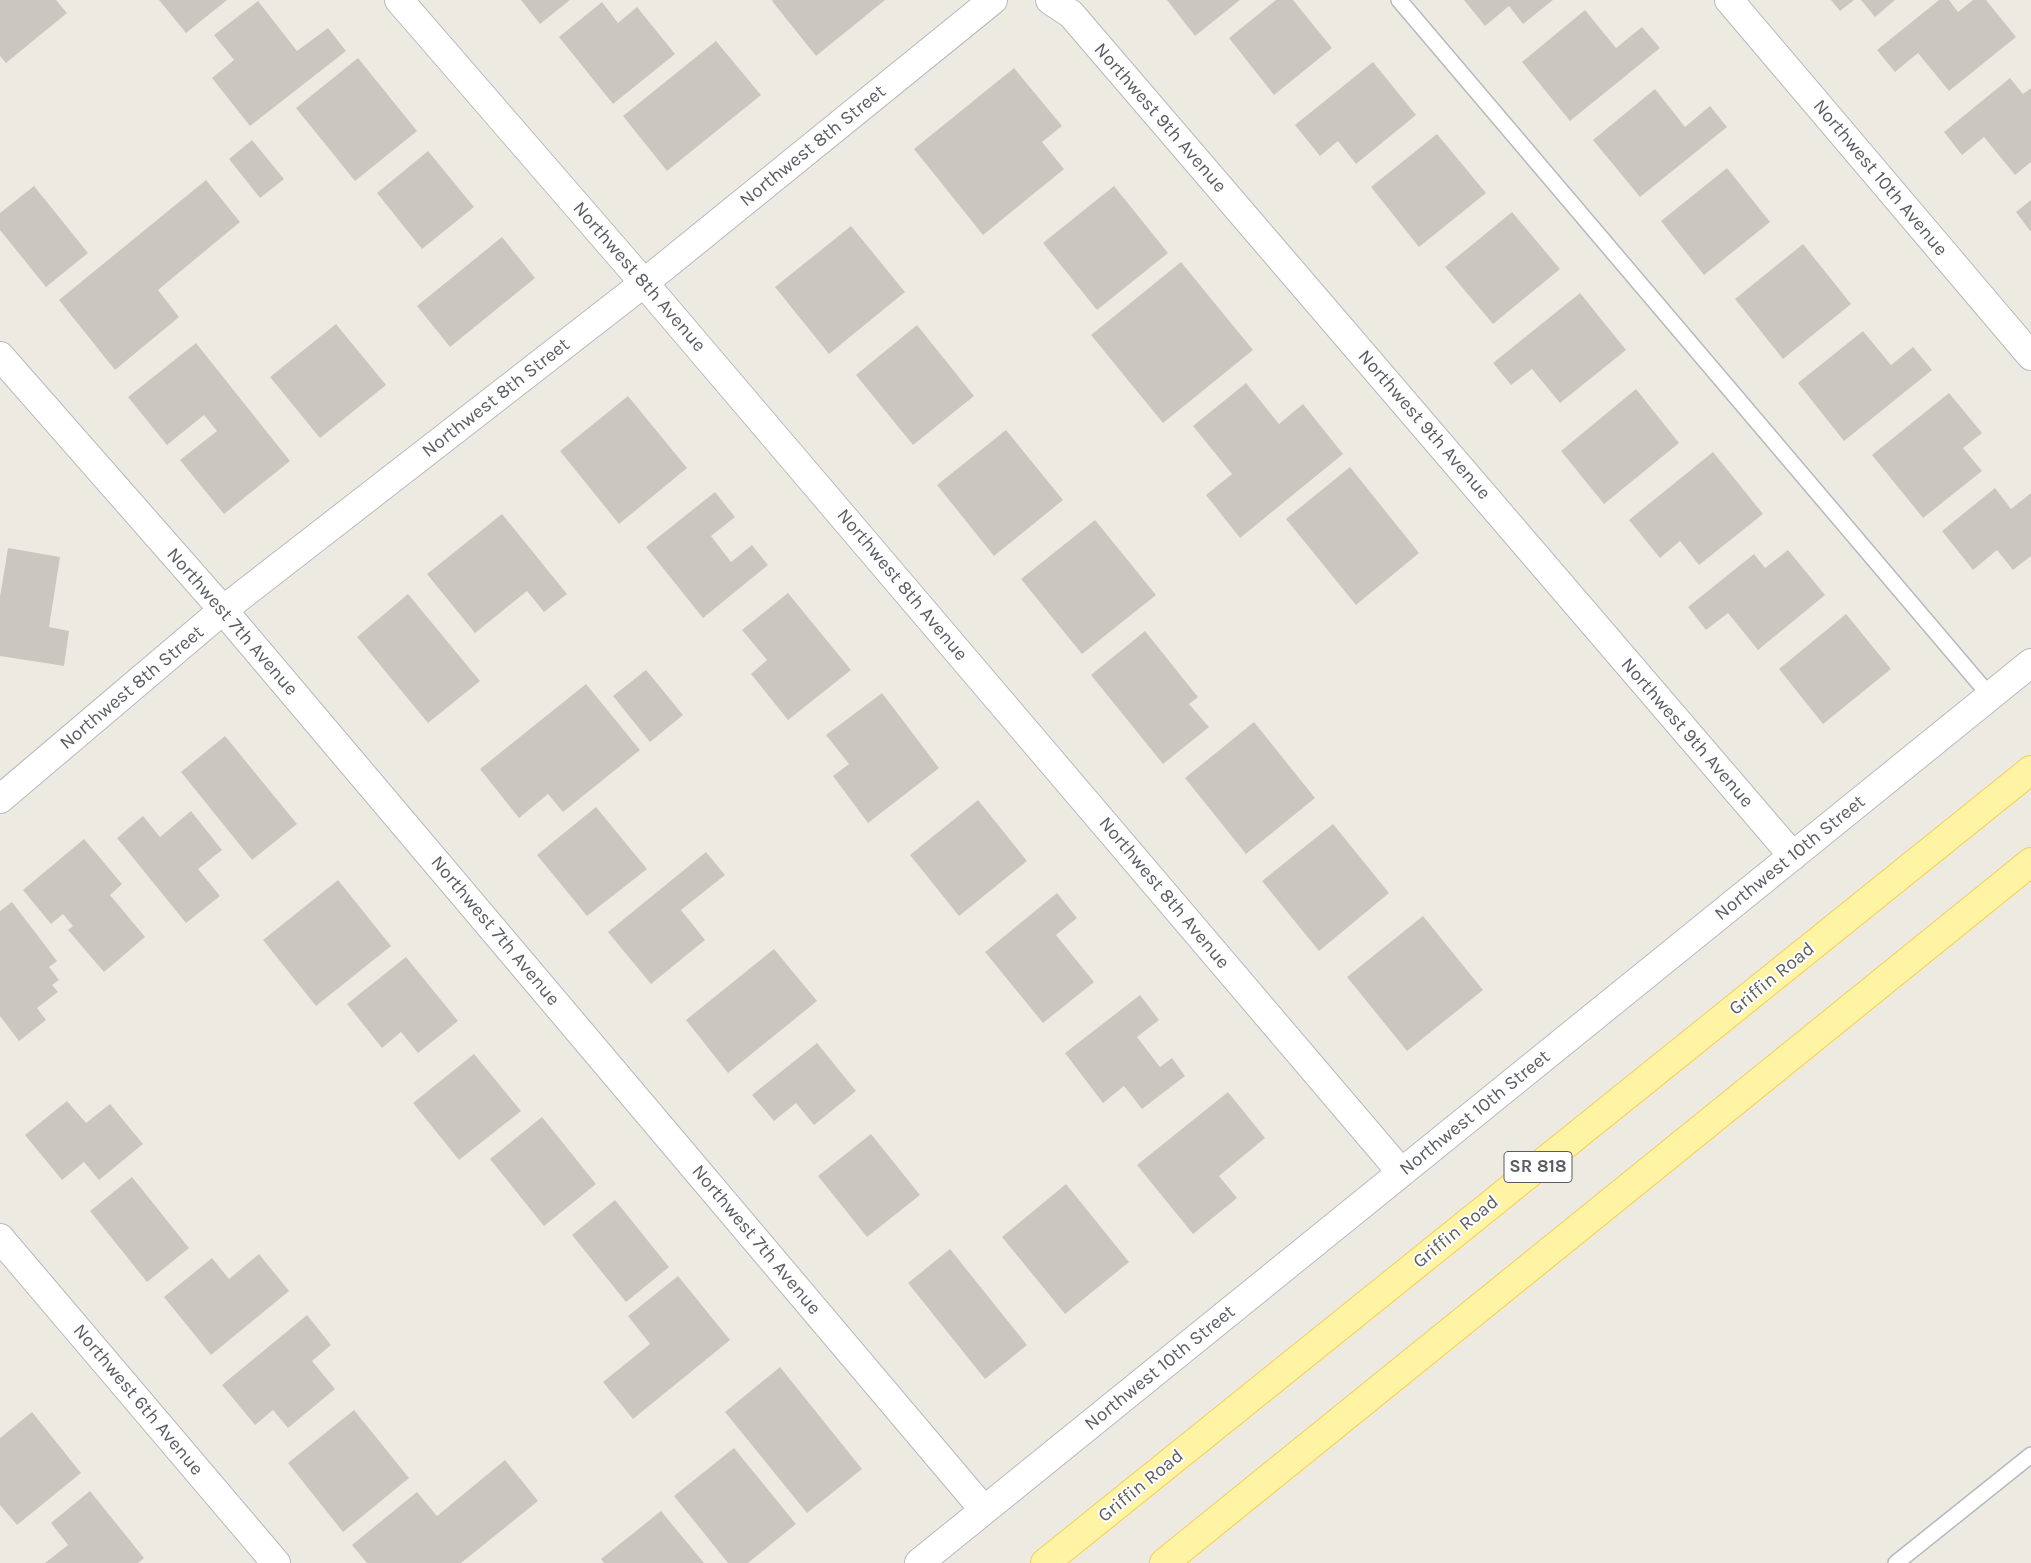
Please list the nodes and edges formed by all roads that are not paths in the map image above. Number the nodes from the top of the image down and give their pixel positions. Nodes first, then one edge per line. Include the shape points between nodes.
1 (399, 0) edge
2 (993, 0) edge
3 (1050, 0) edge
4 (1399, 0) edge
5 (1729, 0) edge
6 (644, 283) junction
7 (0, 356) edge
8 (2031, 356) edge
9 (224, 610) junction
10 (2031, 663) edge
11 (1990, 696) junction
12 (2031, 770) edge
13 (0, 799) edge
14 (1793, 856) junction
15 (2031, 862) edge
16 (1402, 1172) junction
17 (0, 1238) edge
18 (2031, 1455) edge
19 (984, 1510) junction
20 (276, 1563) edge
21 (919, 1563) edge
22 (1045, 1563) edge
23 (1164, 1563) edge
24 (1896, 1563) edge

1 - 6 street, Northwest 8th Avenue
2 - 6 street, Northwest 8th Street
3 - 14 street, Northwest 9th Avenue via 1071,14
4 - 11 lane
5 - 8 street, Northwest 10th Avenue
6 - 9 street, Northwest 8th Street
6 - 16 street, Northwest 8th Avenue
7 - 9 street, Northwest 7th Avenue
9 - 13 street, Northwest 8th Street
9 - 19 street, Northwest 7th Avenue
10 - 11 street, Northwest 10th Street
11 - 14 street, Northwest 10th Street
12 - 22 main road, Griffin Road / SR 818
14 - 16 street, Northwest 10th Street
15 - 23 main road
16 - 19 street, Northwest 10th Street
17 - 20 street, Northwest 6th Avenue
18 - 24 lane
19 - 21 street, Northwest 10th Street

